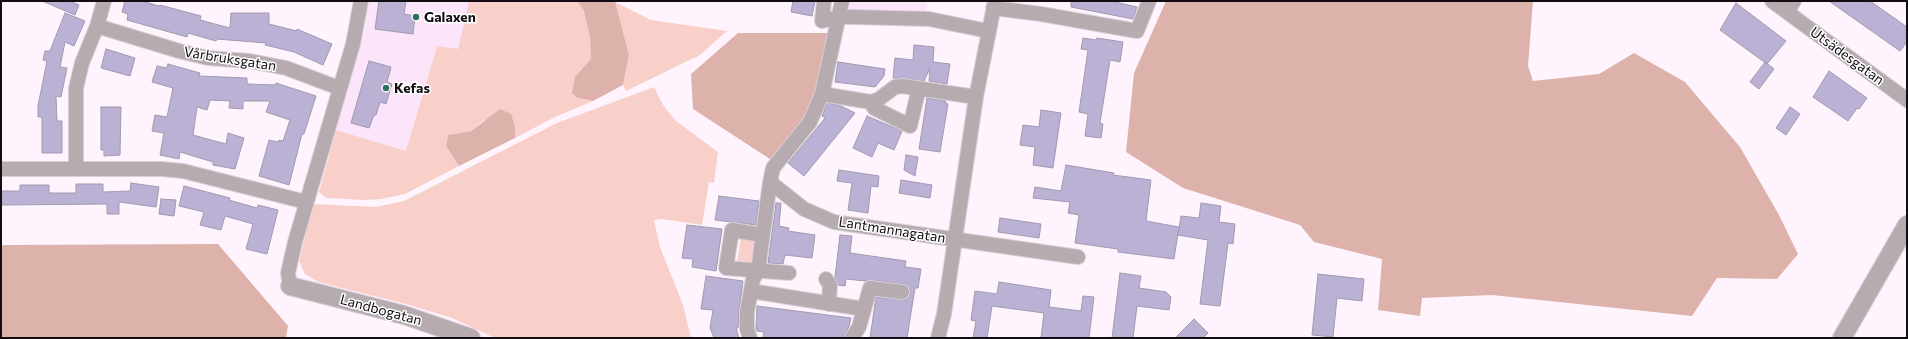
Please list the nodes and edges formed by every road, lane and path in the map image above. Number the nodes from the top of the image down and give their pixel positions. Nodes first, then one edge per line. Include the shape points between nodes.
1 (104, 1) edge
2 (361, 1) edge
3 (824, 1) edge
4 (842, 1) edge
5 (1149, 1) edge
6 (1772, 1) edge
7 (994, 4) edge
8 (1791, 6) edge
9 (839, 17) junction
10 (97, 26) junction
11 (988, 31) junction
12 (339, 88) junction
13 (919, 88) junction
14 (822, 94) junction
15 (976, 97) junction
16 (1907, 100) edge
17 (871, 102) junction
18 (76, 168) junction
19 (1, 169) edge
20 (770, 182) junction
21 (306, 202) junction
22 (1907, 225) edge
23 (762, 235) junction
24 (955, 240) junction
25 (1078, 257) dead end
26 (758, 271) junction
27 (789, 274) dead end
28 (826, 279) dead end
29 (290, 286) joint
30 (751, 290) junction
31 (902, 292) dead end
32 (829, 304) junction
33 (864, 309) junction
34 (471, 338) edge
35 (750, 338) edge
36 (852, 338) edge
37 (938, 338) edge
38 (1842, 338) edge

1 - 10 street
2 - 12 street
3 - 9 street via 822,21
4 - 9 street
5 - 7 street, Lantmannagatan via 1137,31
6 - 8 street, Utsädesgatan
7 - 11 street, Lantmannagatan
8 - 16 street, Utsädesgatan
9 - 11 street via 929,19
9 - 14 street
10 - 12 street, Vårbruksgatan via 208,58 250,61 286,68
10 - 18 street via 82,63 76,88
11 - 15 street, Lantmannagatan
12 - 21 street
13 - 15 street
13 - 17 street via 895,87
13 - 17 street via 910,126 874,108
14 - 17 street
14 - 20 street via 810,122 773,168
15 - 24 street, Lantmannagatan
18 - 19 street
18 - 21 street via 183,171
20 - 23 street
20 - 24 street, Lantmannagatan via 804,209 834,222
21 - 29 street via 288,273
22 - 38 street
23 - 26 street
23 - 26 street via 732,230 726,268
24 - 25 street, Lantmannagatan
24 - 37 street, Lantmannagatan
26 - 27 street
26 - 30 street
28 - 32 street via 830,285
29 - 34 street, Landbogatan via 404,315
30 - 32 street
30 - 35 street via 747,312
31 - 33 street via 870,288
32 - 33 street
33 - 36 street via 859,327

